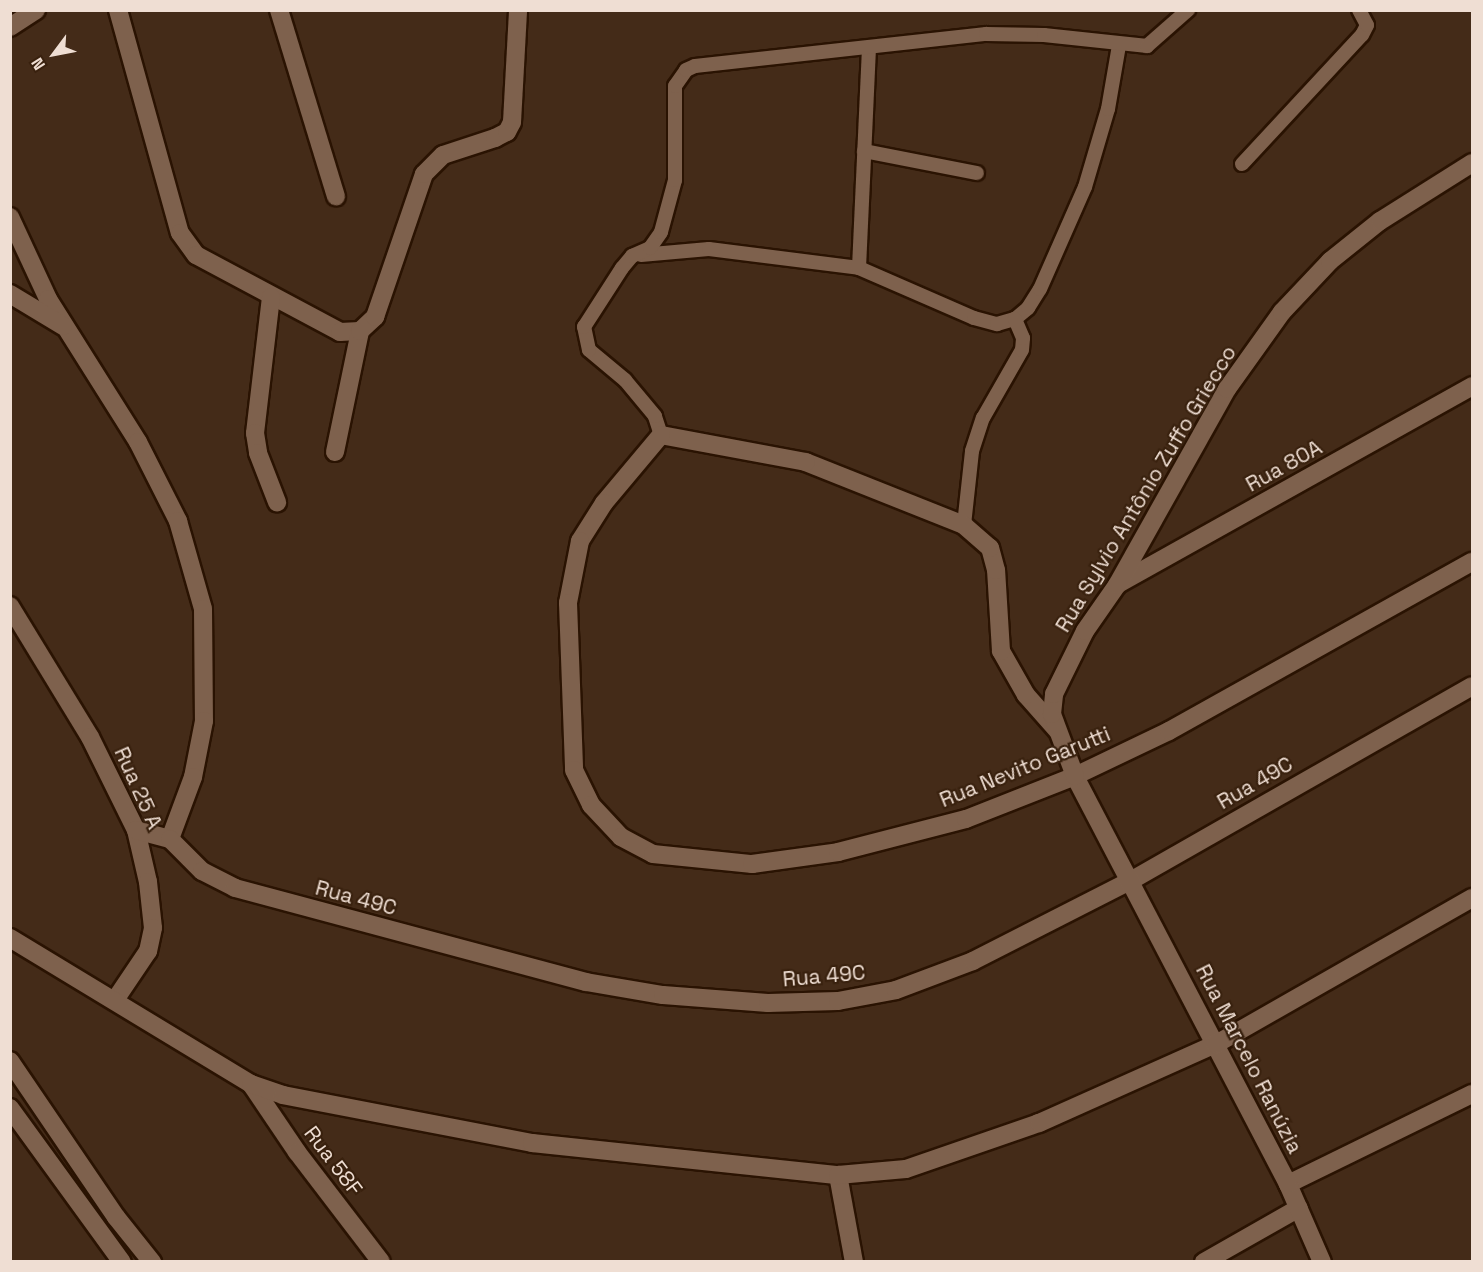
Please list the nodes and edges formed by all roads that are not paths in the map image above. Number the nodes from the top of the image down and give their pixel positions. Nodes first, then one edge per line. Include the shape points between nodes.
1 (36, 10) edge
2 (118, 10) edge
3 (279, 10) edge
4 (518, 10) edge
5 (1188, 10) edge
6 (1359, 10) edge
7 (10, 27) edge
8 (1119, 45) junction
9 (869, 47) junction
10 (864, 152) junction
11 (1473, 163) edge
12 (1242, 164) dead end
13 (977, 173) dead end
14 (336, 196) dead end
15 (10, 217) edge
16 (632, 256) junction
17 (859, 268) junction
18 (10, 294) edge
19 (271, 297) junction
20 (1015, 320) junction
21 (65, 328) junction
22 (360, 331) junction
23 (1473, 386) edge
24 (661, 435) junction
25 (335, 452) dead end
26 (277, 502) dead end
27 (964, 525) junction
28 (1473, 562) edge
29 (1117, 585) junction
30 (10, 606) edge
31 (1473, 686) edge
32 (1057, 730) junction
33 (1075, 776) junction
34 (136, 830) junction
35 (170, 838) junction
36 (1132, 880) junction
37 (1473, 898) edge
38 (10, 938) edge
39 (33, 952) junction
40 (10, 957) edge
41 (116, 1000) junction
42 (1216, 1044) junction
43 (10, 1061) edge
44 (251, 1084) junction
45 (1473, 1094) edge
46 (10, 1108) edge
47 (838, 1175) junction
48 (1288, 1184) junction
49 (1299, 1208) junction
50 (122, 1262) edge
51 (152, 1262) edge
52 (381, 1262) edge
53 (854, 1262) edge
54 (1204, 1262) edge
55 (1322, 1262) edge

1 - 7 street
2 - 19 street via 180,233 196,255
3 - 14 street
4 - 22 street via 512,122 507,132 495,138 433,161 424,174 375,317
5 - 8 lane via 1147,46
6 - 12 lane via 1366,25 1362,35
8 - 9 lane via 1044,35 986,34
8 - 20 lane via 1108,110 1085,187 1040,289
9 - 10 lane
9 - 16 lane via 686,70 675,86 675,180 669,209 650,248
10 - 13 lane
10 - 17 lane
11 - 29 street, Rua Sylvio Antônio Zuffo Griecco via 1380,221 1330,261 1282,312 1227,389
15 - 21 street
16 - 17 lane via 709,249
16 - 24 lane via 591,312 584,327 584,340 589,350 640,397 655,416
17 - 20 lane via 974,318 997,324
18 - 21 street
19 - 22 street via 340,332
19 - 26 street via 255,433 258,453
20 - 27 lane via 1023,338 1022,350 983,418 972,451
21 - 35 street via 138,442 178,520 203,609 204,721 193,777
22 - 25 street
23 - 29 street, Rua 80A
24 - 27 street, Rua Nevito Garutti via 806,462
24 - 33 street, Rua Nevito Garutti via 604,503 580,540 568,603 574,770 591,805 621,837 653,854 752,864 838,852 966,819
27 - 32 street, Rua Nevito Garutti via 990,548 996,570 1001,651 1026,695
28 - 33 street, Rua Nevito Garutti via 1169,731
29 - 32 street, Rua Sylvio Antônio Zuffo Griecco via 1085,631 1054,694 1052,714
30 - 34 street, Rua 25 A via 90,737
31 - 36 street, Rua 49C
32 - 33 street, Rua Sylvio Antônio Zuffo Griecco
33 - 36 street, Rua Sylvio Antônio Zuffo Griecco
34 - 35 street
34 - 41 street, Rua 25 A via 153,928 148,951
35 - 36 street, Rua 49C via 202,871 235,888 355,922 586,982 663,995 768,1003 838,1001 896,990 973,961
36 - 42 street, Rua Marcelo Ranúzia
37 - 42 street
38 - 39 street
39 - 40 street
39 - 41 street
41 - 44 street
42 - 47 street via 1039,1123 963,1151 906,1169
42 - 48 street, Rua Marcelo Ranúzia
43 - 51 street via 95,1188
44 - 47 street via 283,1095 532,1143
44 - 52 street, Rua 58F
45 - 48 street
46 - 50 street
47 - 53 street
48 - 49 street, Rua Marcelo Ranúzia
49 - 54 street
49 - 55 street, Rua Marcelo Ranúzia

